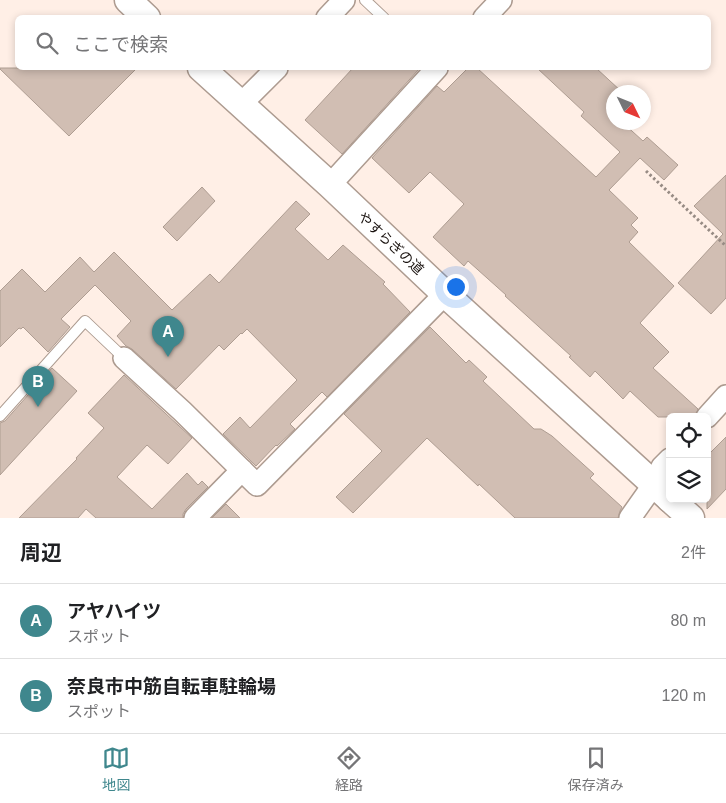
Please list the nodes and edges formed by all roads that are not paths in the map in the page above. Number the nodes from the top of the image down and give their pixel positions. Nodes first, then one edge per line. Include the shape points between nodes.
1 (128, 0) edge
2 (344, 0) edge
3 (365, 0) edge
4 (501, 0) edge
5 (144, 15) edge
6 (329, 15) edge
7 (381, 15) edge
8 (487, 15) edge
9 (203, 70) edge
10 (276, 70) edge
11 (435, 70) edge
12 (242, 104) junction
13 (330, 185) junction
14 (445, 294) junction
15 (124, 358) joint
16 (726, 396) edge
17 (711, 413) edge
18 (0, 416) edge
19 (666, 464) edge
20 (242, 470) junction
21 (665, 494) edge
22 (195, 518) edge
23 (630, 518) edge
24 (691, 518) edge

1 - 5 street
2 - 6 street
3 - 7 lane
4 - 8 street
9 - 12 street, やすらぎの道
10 - 12 street
11 - 13 street
12 - 13 street, やすらぎの道
13 - 14 street, やすらぎの道
14 - 20 street via 257,485
14 - 21 street, やすらぎの道
15 - 18 lane via 85,321
15 - 20 street
16 - 17 street
19 - 21 street via 662,468
20 - 22 street
21 - 23 street
21 - 24 street, やすらぎの道

